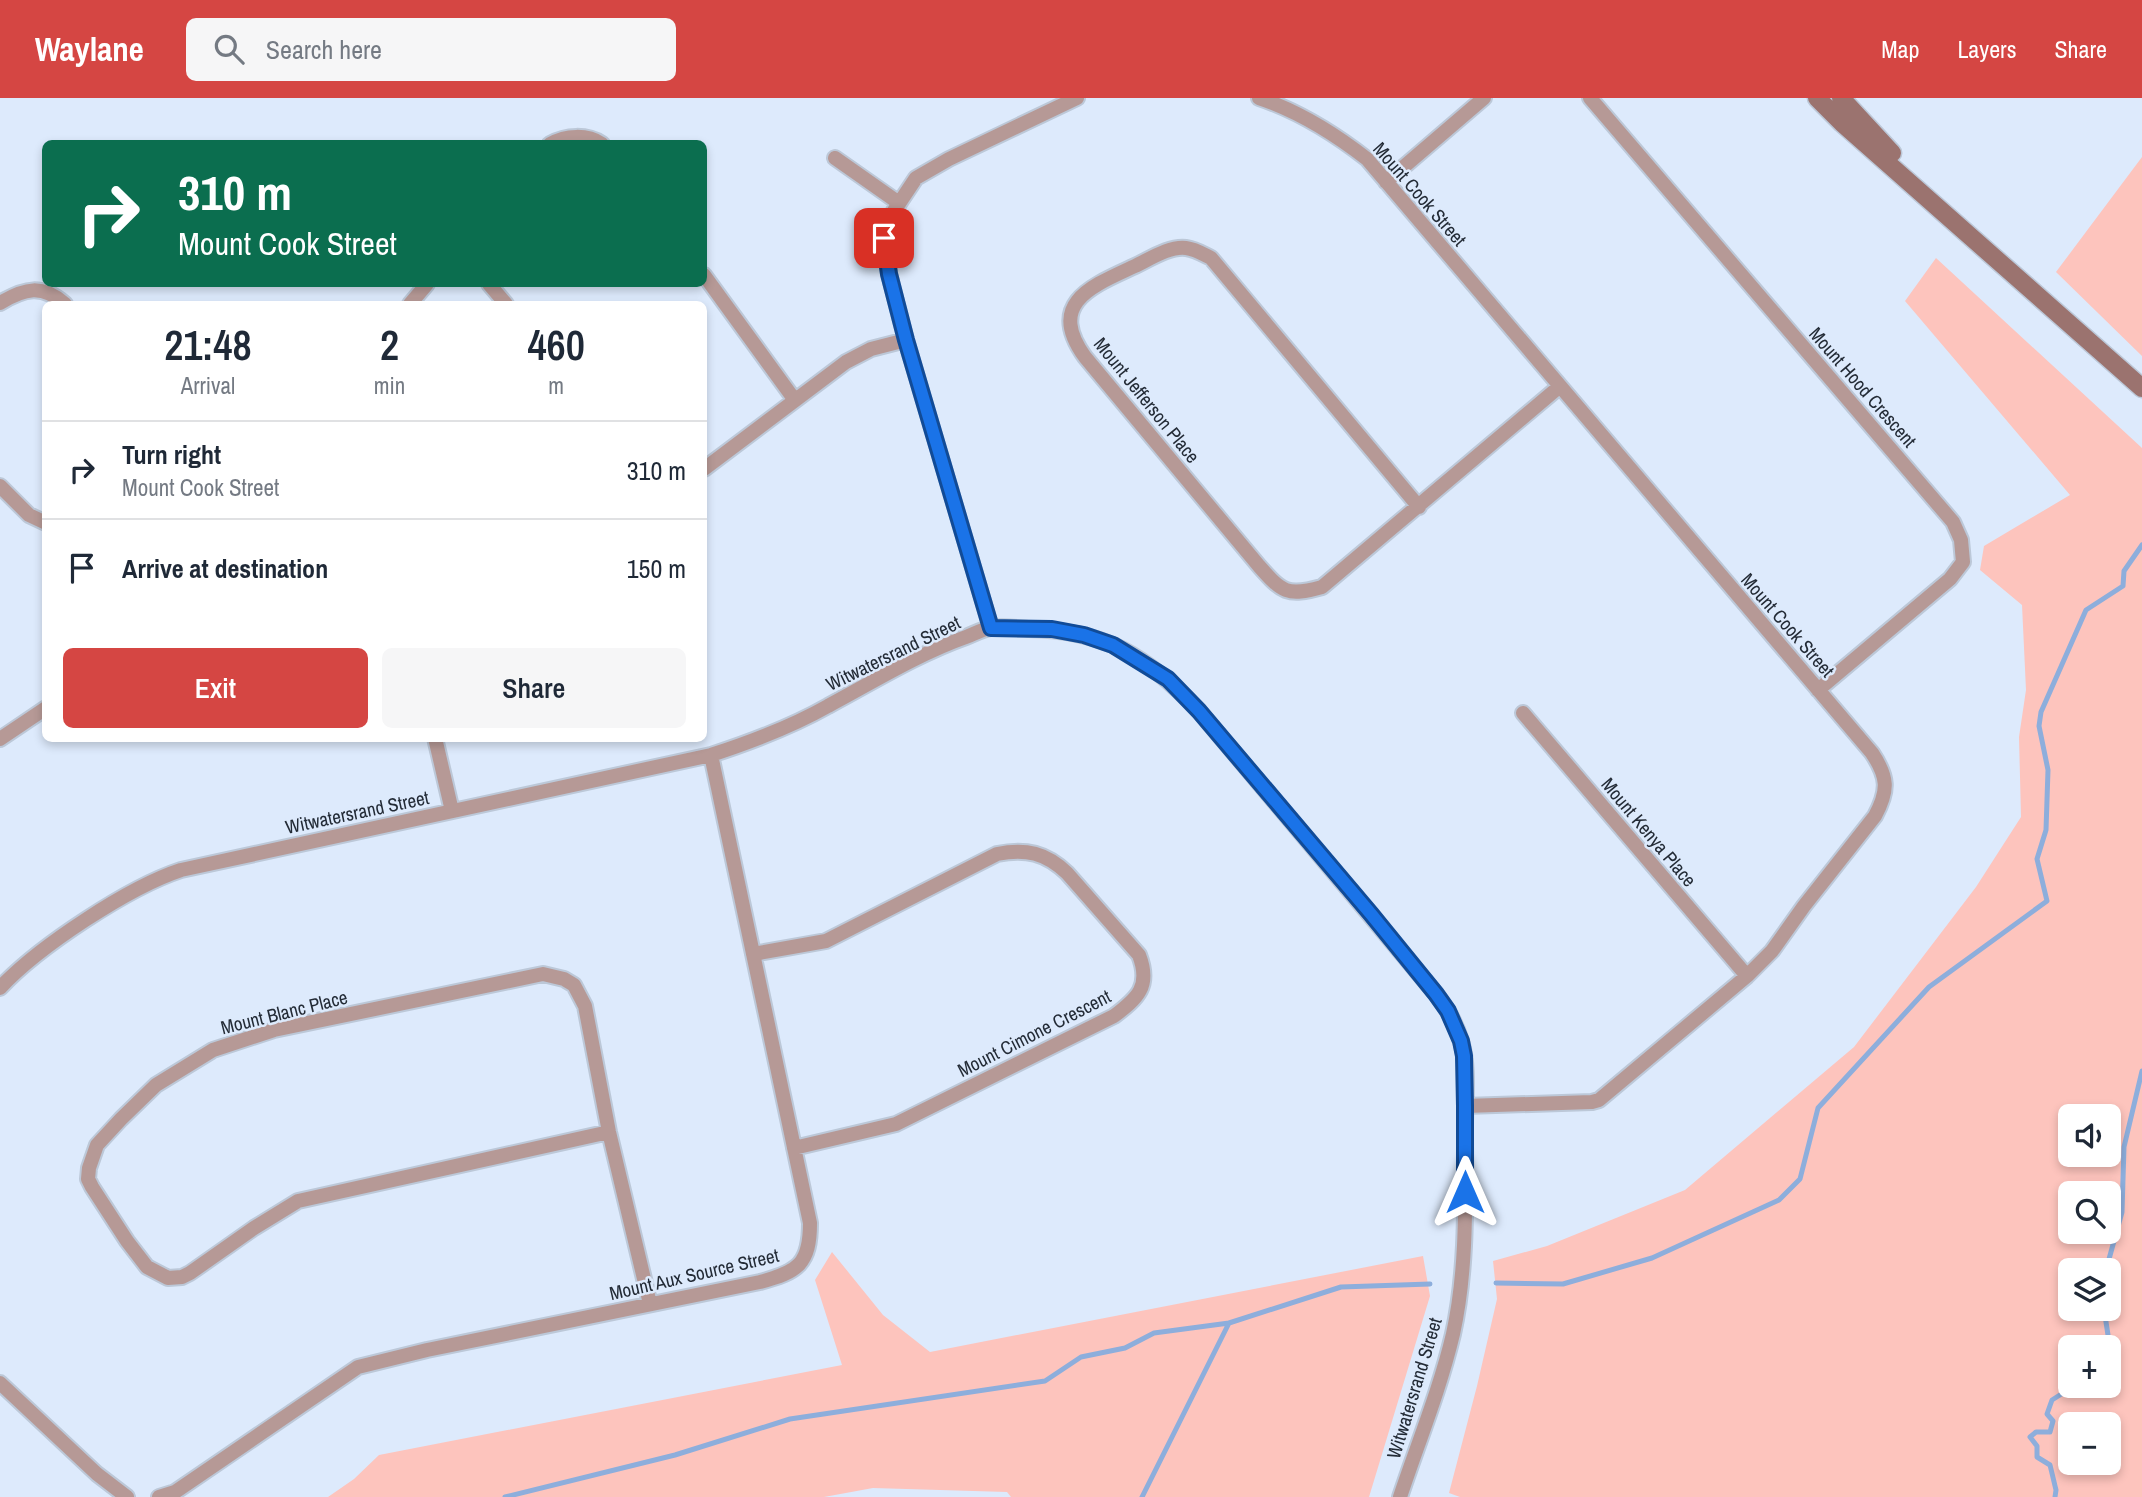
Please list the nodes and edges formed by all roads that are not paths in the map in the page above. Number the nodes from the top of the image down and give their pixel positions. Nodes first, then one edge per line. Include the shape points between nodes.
1 (1077, 98) edge
2 (1485, 98) edge
3 (1590, 98) edge
4 (1817, 98) edge
5 (1841, 98) edge
6 (1268, 99) edge
7 (560, 140) edge
8 (592, 140) edge
9 (835, 158) dead end
10 (1386, 182) junction
11 (899, 203) junction
12 (1953, 220) junction
13 (707, 279) edge
14 (424, 287) edge
15 (492, 287) edge
16 (60, 301) edge
17 (413, 301) edge
18 (503, 301) edge
19 (0, 303) edge
20 (906, 340) junction
21 (1559, 387) junction
22 (2142, 388) edge
23 (794, 399) junction
24 (707, 467) edge
25 (0, 486) edge
26 (1419, 507) junction
27 (42, 521) edge
28 (991, 628) junction
29 (1818, 690) junction
30 (42, 711) edge
31 (1523, 713) dead end
32 (0, 739) edge
33 (436, 742) edge
34 (711, 755) junction
35 (452, 811) junction
36 (753, 954) junction
37 (1747, 976) junction
38 (0, 988) edge
39 (1465, 1106) junction
40 (609, 1132) junction
41 (794, 1148) junction
42 (650, 1304) junction
43 (0, 1383) edge
44 (127, 1497) edge
45 (159, 1497) edge
46 (1400, 1497) edge

1 - 11 street via 916,178
2 - 10 street
3 - 29 street, Mount Hood Crescent via 1953,522 1961,540 1963,562 1950,579
4 - 12 main road
5 - 12 main road
6 - 10 street, Mount Cook Street via 1336,135 1367,159
7 - 8 street
9 - 11 street
10 - 21 street, Mount Cook Street
11 - 20 street via 884,238
12 - 22 main road
13 - 23 street
14 - 17 street
15 - 18 street
16 - 19 street via 43,290
20 - 23 street via 871,349 846,362
20 - 28 street
21 - 26 street, Mount Jefferson Place
21 - 29 street, Mount Cook Street
23 - 24 street
25 - 27 street via 29,515
26 - 26 street, Mount Jefferson Place via 1322,587 1296,592 1278,588 1075,342 1070,318 1077,300 1090,287 1164,253 1187,248 1211,258
28 - 34 street, Witwatersrand Street via 948,643 756,741
28 - 39 street, Witwatersrand Street via 1052,629 1084,635 1113,645 1168,679 1448,1011 1464,1056
29 - 37 street, Mount Cook Street via 1872,753 1885,779 1882,804 1772,951
30 - 32 street
31 - 37 street, Mount Kenya Place
33 - 35 street
34 - 35 street, Witwatersrand Street
34 - 36 street, Mount Aux Source Street
35 - 38 street, Witwatersrand Street via 161,876 77,926 15,971
36 - 41 street, Mount Aux Source Street
36 - 41 street, Mount Cimone Crescent via 826,941 997,854 1030,851 1068,873 1139,955 1143,967 1144,980 1135,1000 1114,1016 896,1124
37 - 39 street, Mount Cook Street via 1599,1100
39 - 46 street, Witwatersrand Street via 1459,1302 1448,1352
40 - 40 street, Mount Blanc Place via 585,1006 574,985 543,974 274,1030 213,1050 156,1085 121,1119 97,1145 88,1179 147,1267 174,1278 190,1273 298,1201
40 - 42 street, Mount Blanc Place
41 - 42 street, Mount Aux Source Street via 810,1223 809,1248 797,1268 782,1277
42 - 45 street, Mount Aux Source Street via 358,1367 175,1492
43 - 44 street

